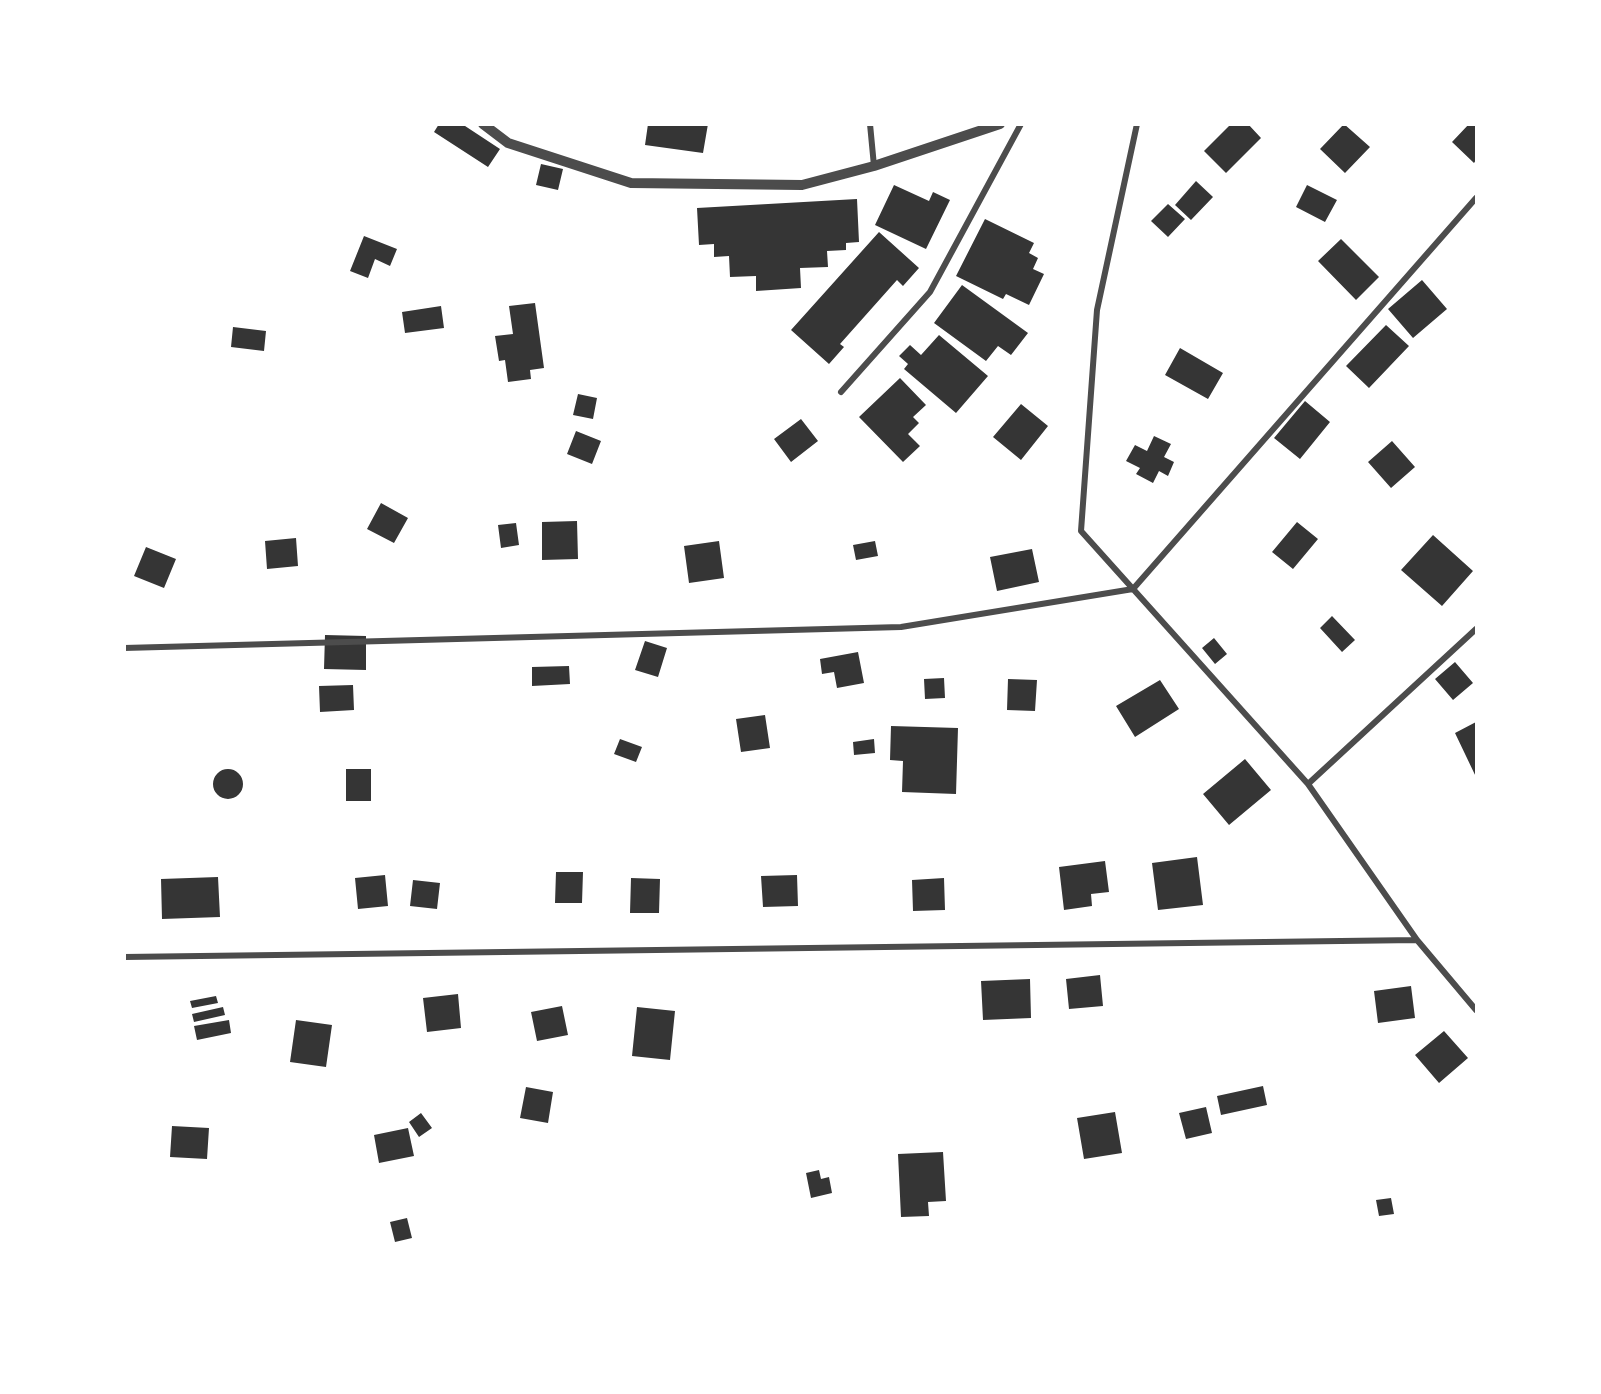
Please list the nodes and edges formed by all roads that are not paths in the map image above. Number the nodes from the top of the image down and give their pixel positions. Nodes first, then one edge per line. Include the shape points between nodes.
1 (483, 124) edge
2 (870, 124) edge
3 (1000, 124) edge
4 (1021, 124) edge
5 (1137, 124) edge
6 (874, 166) junction
7 (1476, 198) edge
8 (841, 392) dead end
9 (1133, 589) junction
10 (1476, 629) edge
11 (124, 648) edge
12 (1308, 784) junction
13 (1417, 940) junction
14 (124, 957) edge
15 (1476, 1010) edge

1 - 6 street via 508,143 631,183 802,185
2 - 6 street
3 - 6 street
4 - 8 street via 930,292
5 - 9 street via 1097,310 1082,531
7 - 9 street
9 - 11 street via 901,627
9 - 12 street
10 - 12 street
12 - 13 street
13 - 14 street
13 - 15 street

